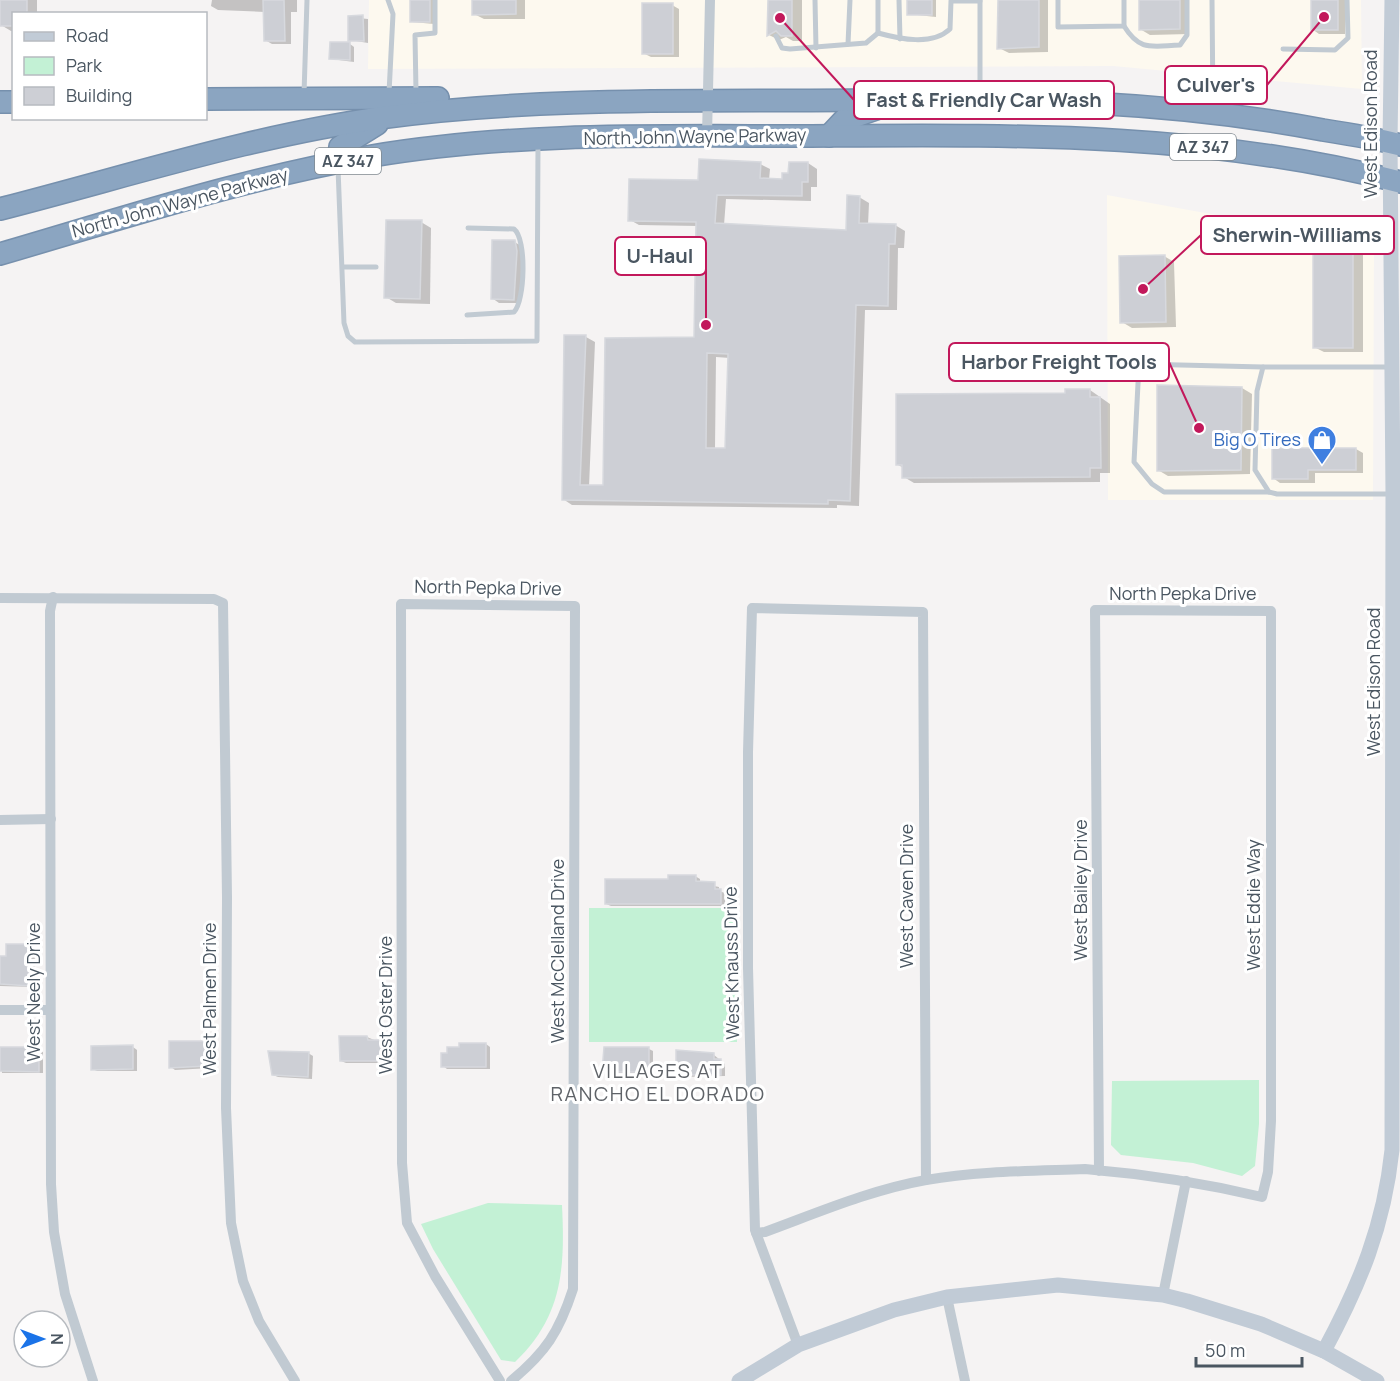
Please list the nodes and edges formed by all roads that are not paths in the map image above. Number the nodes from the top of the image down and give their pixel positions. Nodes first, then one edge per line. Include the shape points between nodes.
1 (307, 0) edge
2 (388, 0) edge
3 (435, 0) edge
4 (710, 0) edge
5 (815, 0) edge
6 (849, 0) edge
7 (878, 0) edge
8 (900, 0) edge
9 (951, 0) edge
10 (980, 0) edge
11 (1058, 0) edge
12 (1124, 0) edge
13 (1187, 0) edge
14 (1212, 0) edge
15 (1347, 0) edge
16 (1392, 0) edge
17 (1124, 26) junction
18 (878, 33) junction
19 (776, 36) dead end
20 (900, 39) junction
21 (848, 44) junction
22 (816, 48) junction
23 (1283, 49) dead end
24 (207, 99) edge
25 (304, 99) junction
26 (417, 100) junction
27 (708, 100) junction
28 (904, 100) junction
29 (980, 100) junction
30 (623, 101) junction
31 (388, 109) junction
32 (1213, 112) junction
33 (707, 136) junction
34 (829, 136) junction
35 (538, 140) junction
36 (1395, 144) edge
37 (338, 162) junction
38 (1395, 180) edge
39 (0, 209) edge
40 (468, 228) dead end
41 (0, 254) edge
42 (343, 267) junction
43 (376, 267) dead end
44 (467, 315) dead end
45 (1263, 367) junction
46 (1392, 367) junction
47 (1269, 492) junction
48 (1393, 494) junction
49 (53, 597) junction
50 (0, 598) edge
51 (401, 604) joint
52 (575, 606) joint
53 (752, 608) joint
54 (1095, 610) joint
55 (1270, 611) joint
56 (1397, 745) edge
57 (51, 819) junction
58 (0, 820) edge
59 (1397, 931) edge
60 (0, 1010) edge
61 (49, 1010) junction
62 (1397, 1059) edge
63 (1099, 1171) junction
64 (926, 1180) junction
65 (1186, 1182) junction
66 (756, 1233) junction
67 (1163, 1295) junction
68 (947, 1297) junction
69 (798, 1345) junction
70 (1324, 1351) junction
71 (93, 1381) edge
72 (295, 1381) edge
73 (500, 1381) edge
74 (511, 1381) edge
75 (739, 1381) edge
76 (965, 1381) edge
77 (1377, 1381) edge

1 - 25 lane
2 - 31 lane via 393,14
3 - 26 lane via 435,33 415,35
4 - 27 street
5 - 22 lane
6 - 21 lane
7 - 18 lane
8 - 20 lane
9 - 10 lane
9 - 20 lane via 950,29 945,34 938,38
10 - 29 lane
11 - 17 lane via 1058,27
12 - 17 lane
13 - 17 lane via 1187,35 1180,45 1142,45 1133,41
14 - 32 lane
15 - 23 lane via 1348,38 1335,50
16 - 36 street, West Edison Road
18 - 20 lane
18 - 21 lane via 866,43
19 - 22 lane via 782,48
21 - 22 lane
24 - 25 highway
25 - 31 highway
26 - 30 highway via 561,92 591,93
26 - 31 highway
27 - 28 highway, North John Wayne Parkway / AZ 347
27 - 30 highway, North John Wayne Parkway / AZ 347
27 - 33 street
28 - 29 highway, North John Wayne Parkway / AZ 347
28 - 34 highway via 844,120
29 - 32 highway, North John Wayne Parkway / AZ 347 via 1067,100
30 - 31 highway, North John Wayne Parkway / AZ 347
31 - 37 highway via 340,147
31 - 39 highway, North John Wayne Parkway / AZ 347 via 154,166
32 - 36 highway, North John Wayne Parkway / AZ 347
33 - 34 highway, North John Wayne Parkway / AZ 347
33 - 35 highway, North John Wayne Parkway / AZ 347
34 - 38 highway, North John Wayne Parkway / AZ 347 via 1056,136 1152,141 1245,152
35 - 37 highway, North John Wayne Parkway / AZ 347 via 410,151
35 - 42 lane via 537,341 355,342 348,336 344,323
36 - 38 street, West Edison Road
37 - 41 highway, North John Wayne Parkway / AZ 347 via 224,189
37 - 42 lane
38 - 46 street, West Edison Road
40 - 44 lane via 514,229 522,240 522,258 518,308 503,315
42 - 43 lane
45 - 46 lane
45 - 47 lane via 1257,391 1255,470
45 - 47 lane via 1140,364 1134,462 1164,492
46 - 48 street, West Edison Road
47 - 48 lane
48 - 56 street, West Edison Road
49 - 50 street
49 - 57 street, West Neely Drive
49 - 72 street, West Palmen Drive via 223,603 226,1108 231,1223 243,1281 259,1321
51 - 52 street, North Pepka Drive
51 - 73 street, West Oster Drive via 402,1163 406,1223
52 - 74 street, West McClelland Drive via 573,1289 563,1320 539,1358
53 - 64 street, West Caven Drive via 923,612
53 - 66 street, West Knauss Drive via 748,968
54 - 55 street, North Pepka Drive
54 - 63 street, West Bailey Drive
55 - 65 street, West Eddie Way via 1268,1172 1262,1197
56 - 59 street, West Edison Road
57 - 58 street
57 - 61 street, West Neely Drive
59 - 62 street, West Edison Road
60 - 61 street
61 - 71 street, West Neely Drive via 54,1232 65,1294
62 - 70 street, West Edison Road via 1392,1150 1384,1205 1354,1293
63 - 64 street via 994,1173
63 - 65 street
64 - 66 street via 869,1194
65 - 67 street
66 - 69 street, West Knauss Drive
67 - 68 street via 1058,1285
67 - 70 street via 1244,1318
68 - 69 street via 894,1310
68 - 76 street
69 - 75 street
70 - 77 street

